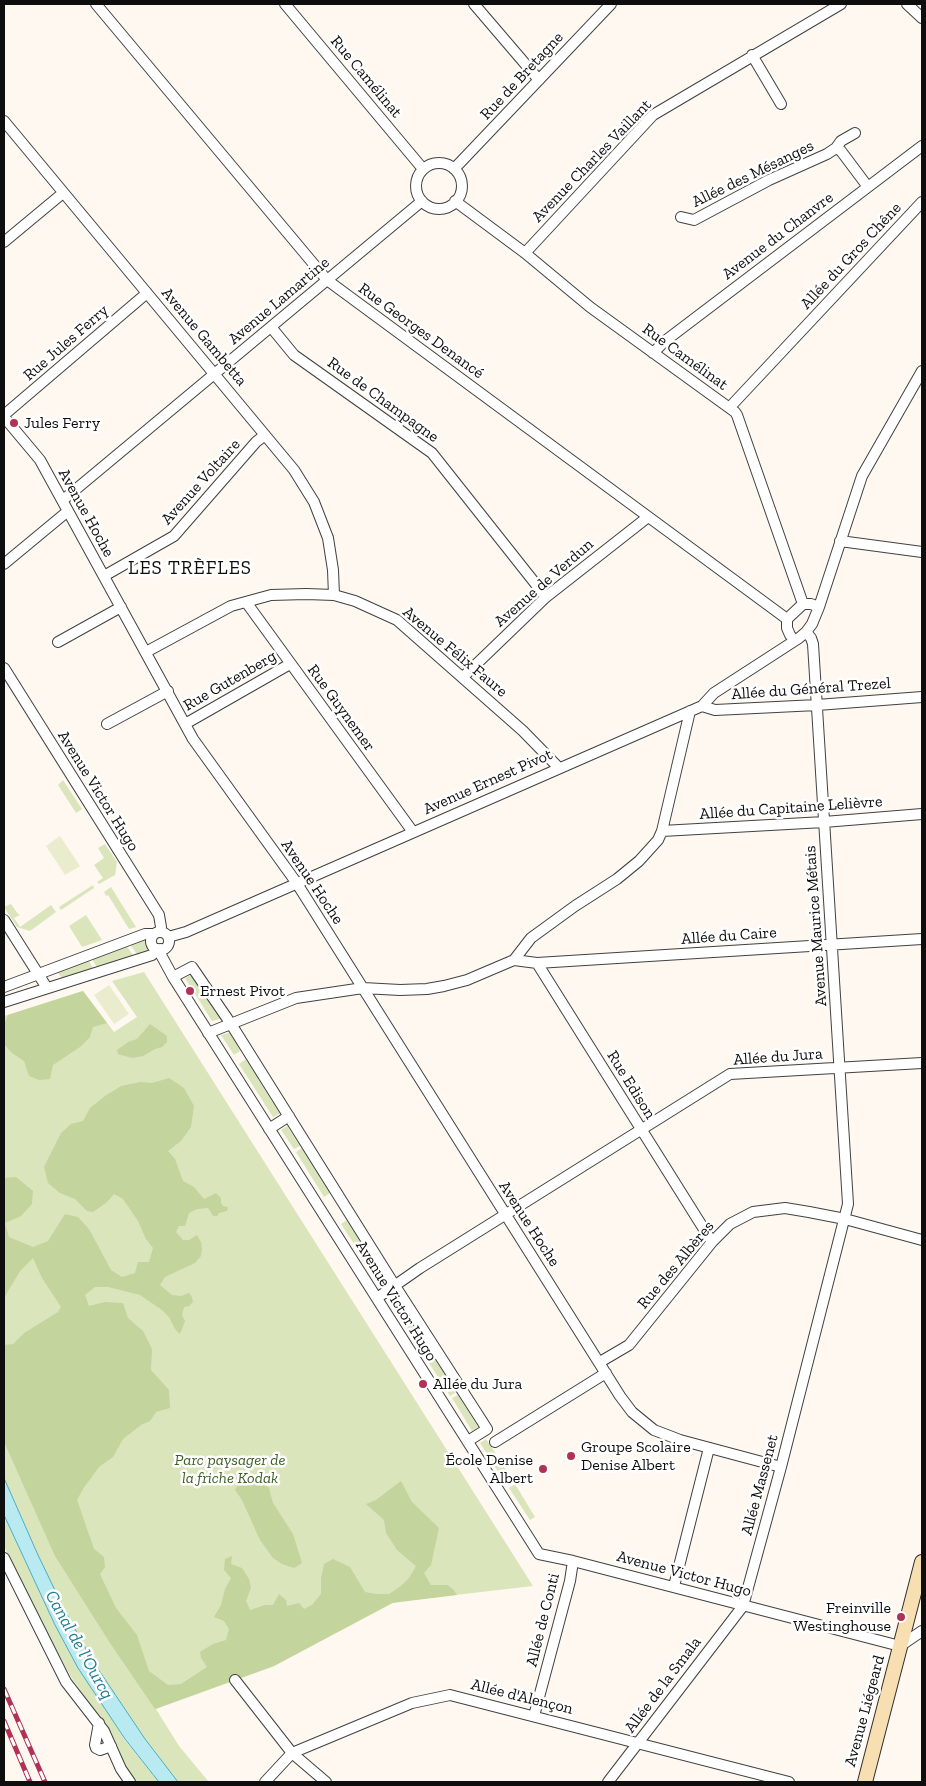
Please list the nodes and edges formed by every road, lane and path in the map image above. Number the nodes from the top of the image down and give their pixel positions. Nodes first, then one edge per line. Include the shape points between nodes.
1 (96, 4) edge
2 (285, 4) edge
3 (474, 4) edge
4 (611, 4) edge
5 (841, 4) edge
6 (907, 4) edge
7 (922, 18) edge
8 (752, 55) junction
9 (539, 80) junction
10 (780, 104) dead end
11 (4, 121) edge
12 (855, 133) dead end
13 (922, 146) edge
14 (836, 148) junction
15 (423, 169) junction
16 (454, 169) junction
17 (868, 187) junction
18 (63, 193) junction
19 (422, 201) junction
20 (456, 201) junction
21 (922, 202) edge
22 (681, 217) dead end
23 (4, 242) edge
24 (525, 253) junction
25 (326, 280) junction
26 (147, 293) junction
27 (271, 327) junction
28 (653, 352) junction
29 (922, 371) edge
30 (215, 374) junction
31 (730, 407) junction
32 (4, 416) edge
33 (265, 435) junction
34 (63, 500) junction
35 (68, 511) junction
36 (648, 517) junction
37 (840, 541) junction
38 (922, 552) edge
39 (4, 564) edge
40 (104, 576) junction
41 (334, 595) junction
42 (546, 597) junction
43 (246, 602) junction
44 (803, 604) junction
45 (121, 607) junction
46 (819, 608) junction
47 (788, 619) junction
48 (806, 632) junction
49 (794, 640) junction
50 (58, 642) dead end
51 (146, 652) junction
52 (290, 664) junction
53 (4, 668) edge
54 (463, 677) junction
55 (168, 691) junction
56 (922, 697) edge
57 (817, 705) junction
58 (702, 706) junction
59 (690, 711) junction
60 (107, 724) dead end
61 (185, 724) junction
62 (559, 768) junction
63 (922, 814) edge
64 (824, 822) junction
65 (662, 831) junction
66 (413, 832) junction
67 (296, 882) junction
68 (4, 920) edge
69 (160, 934) junction
70 (922, 939) edge
71 (832, 945) junction
72 (159, 949) junction
73 (514, 960) junction
74 (537, 964) junction
75 (38, 974) junction
76 (173, 977) junction
77 (4, 987) edge
78 (47, 988) junction
79 (363, 988) junction
80 (4, 1002) edge
81 (231, 1024) junction
82 (208, 1033) junction
83 (922, 1063) edge
84 (840, 1068) junction
85 (289, 1116) junction
86 (269, 1128) junction
87 (641, 1130) junction
88 (505, 1215) junction
89 (845, 1219) junction
90 (922, 1240) edge
91 (712, 1242) junction
92 (395, 1286) junction
93 (377, 1298) junction
94 (600, 1362) junction
95 (606, 1373) junction
96 (468, 1441) junction
97 (495, 1442) dead end
98 (710, 1448) junction
99 (781, 1467) junction
100 (4, 1558) edge
101 (573, 1561) junction
102 (922, 1562) edge
103 (674, 1586) junction
104 (743, 1606) junction
105 (922, 1631) edge
106 (900, 1646) junction
107 (235, 1680) dead end
108 (534, 1716) junction
109 (98, 1723) junction
110 (638, 1742) junction
111 (111, 1746) junction
112 (292, 1753) junction
113 (130, 1782) edge
114 (265, 1782) edge
115 (326, 1782) edge
116 (608, 1782) edge
117 (789, 1782) edge
118 (865, 1782) edge

1 - 25 street, Rue Georges Denancé
2 - 15 street, Rue Camélinat
3 - 9 street
4 - 9 street, Rue de Bretagne
5 - 8 street, Avenue Charles Vaillant
6 - 7 street
8 - 10 street
8 - 24 street, Avenue Charles Vaillant via 653,115
9 - 16 street, Rue de Bretagne
11 - 18 street, Avenue Gambetta
12 - 14 street, Allée des Mésanges
13 - 17 street, Avenue du Chanvre
14 - 17 street, Allée des Mésanges
14 - 22 street, Allée des Mésanges via 694,220
15 - 16 street via 438,163
15 - 19 street via 416,186
16 - 20 street via 462,185
17 - 28 street, Avenue du Chanvre
18 - 23 street
18 - 26 street, Avenue Gambetta
19 - 20 street via 433,208 445,208
19 - 25 street, Avenue Lamartine
20 - 24 street, Rue Camélinat
21 - 31 street, Allée du Gros Chêne
24 - 28 street, Rue Camélinat via 590,307
25 - 27 street, Avenue Lamartine
25 - 36 street, Rue Georges Denancé
26 - 30 street, Avenue Gambetta
26 - 32 street, Rue Jules Ferry
27 - 30 street, Avenue Lamartine
27 - 42 street, Rue de Champagne via 294,355 432,453
28 - 31 street, Rue Camélinat
29 - 37 street via 862,476
30 - 33 street, Avenue Gambetta
30 - 34 street, Avenue Lamartine
31 - 44 street, Rue Camélinat via 737,415
32 - 34 street, Avenue Hoche via 40,460
33 - 40 street, Avenue Voltaire via 174,536
33 - 41 street, Avenue Gambetta via 294,470 314,502 328,538
34 - 35 street, Avenue Hoche
35 - 39 street
35 - 40 street, Avenue Hoche
36 - 42 street, Avenue de Verdun
36 - 47 street, Rue Georges Denancé
37 - 38 street
37 - 46 street
40 - 45 street, Avenue Hoche
41 - 43 street, Avenue Félix Faure via 271,595
41 - 54 street, Avenue Félix Faure via 397,620
42 - 54 street, Avenue de Verdun
43 - 51 street, Avenue Félix Faure via 231,606
43 - 52 street, Rue Guynemer
44 - 46 street
44 - 47 street
45 - 50 street
45 - 51 street, Avenue Hoche
46 - 48 street
47 - 49 street via 787,628
48 - 49 street, Avenue Ernest Pivot
48 - 57 street, Avenue Maurice Métais via 813,644
49 - 58 street, Avenue Ernest Pivot via 714,693
51 - 55 street, Avenue Hoche
52 - 61 street, Rue Gutenberg
52 - 66 street, Rue Guynemer
53 - 69 street, Avenue Victor Hugo via 159,915
54 - 62 street, Avenue Félix Faure via 523,730
55 - 60 street
55 - 61 street, Avenue Hoche
56 - 57 street, Allée du Général Trezel
57 - 58 street, Allée du Général Trezel via 715,710
57 - 64 street, Avenue Maurice Métais
58 - 59 street, Avenue Ernest Pivot
59 - 62 street, Avenue Ernest Pivot
59 - 65 street
61 - 67 street, Avenue Hoche
62 - 66 street, Avenue Ernest Pivot
63 - 64 street, Allée du Capitaine Lelièvre
64 - 65 street, Allée du Capitaine Lelièvre
64 - 71 street, Avenue Maurice Métais
65 - 73 street via 658,840 630,869 532,938
66 - 67 street, Avenue Ernest Pivot
67 - 69 street, Avenue Ernest Pivot via 186,932
67 - 79 street, Avenue Hoche
68 - 75 street
69 - 72 street, Avenue Victor Hugo via 151,943
69 - 72 street via 168,945
69 - 75 street, Avenue Ernest Pivot via 145,934
70 - 71 street, Allée du Caire
71 - 74 street, Allée du Caire
71 - 84 street, Avenue Maurice Métais
72 - 76 street, Avenue Victor Hugo
72 - 78 street via 152,955
73 - 74 street
73 - 79 street via 444,986 406,990
74 - 87 street, Rue Edison
75 - 77 street, Avenue Ernest Pivot
75 - 78 street
76 - 81 street, Avenue Victor Hugo via 192,967
76 - 82 street, Avenue Victor Hugo
78 - 80 street
79 - 81 street via 296,998
79 - 88 street, Avenue Hoche
81 - 82 street
81 - 85 street, Avenue Victor Hugo
82 - 86 street, Avenue Victor Hugo
83 - 84 street, Allée du Jura
84 - 87 street, Allée du Jura via 730,1074
84 - 89 street, Avenue Maurice Métais via 848,1204
85 - 86 street
85 - 92 street, Avenue Victor Hugo
86 - 93 street, Avenue Victor Hugo
87 - 88 street, Allée du Jura
87 - 91 street, Rue Edison
88 - 92 street, Allée du Jura
88 - 94 street, Avenue Hoche
89 - 90 street, Rue des Albères
89 - 91 street, Rue des Albères via 785,1208 753,1212 730,1224
89 - 99 street, Allée Massenet
91 - 94 street, Rue des Albères via 629,1345
92 - 93 street, Allée du Jura
92 - 96 street, Avenue Victor Hugo via 487,1429
93 - 96 street, Avenue Victor Hugo
94 - 95 street, Avenue Hoche
95 - 97 street
95 - 98 street, Avenue Hoche via 632,1412 654,1430
96 - 101 street, Avenue Victor Hugo via 539,1554
98 - 99 street, Avenue Hoche
98 - 103 street
99 - 104 street, Allée Massenet
100 - 109 street via 66,1682
101 - 103 street, Avenue Victor Hugo
101 - 108 street, Allée de Conti
102 - 106 street, Avenue Liégeard
103 - 104 street, Avenue Victor Hugo
104 - 106 street, Avenue Victor Hugo
104 - 110 street, Allée de la Smala
105 - 106 street
106 - 118 street, Avenue Liégeard
107 - 112 street
108 - 110 street, Allée d'Alençon
108 - 112 street, Allée d'Alençon via 450,1695 412,1703
109 - 111 street
109 - 111 street via 96,1748 100,1750
110 - 116 street, Allée de la Smala
110 - 117 street, Allée d'Alençon
111 - 113 street
112 - 114 street, Allée d'Alençon
112 - 115 street

